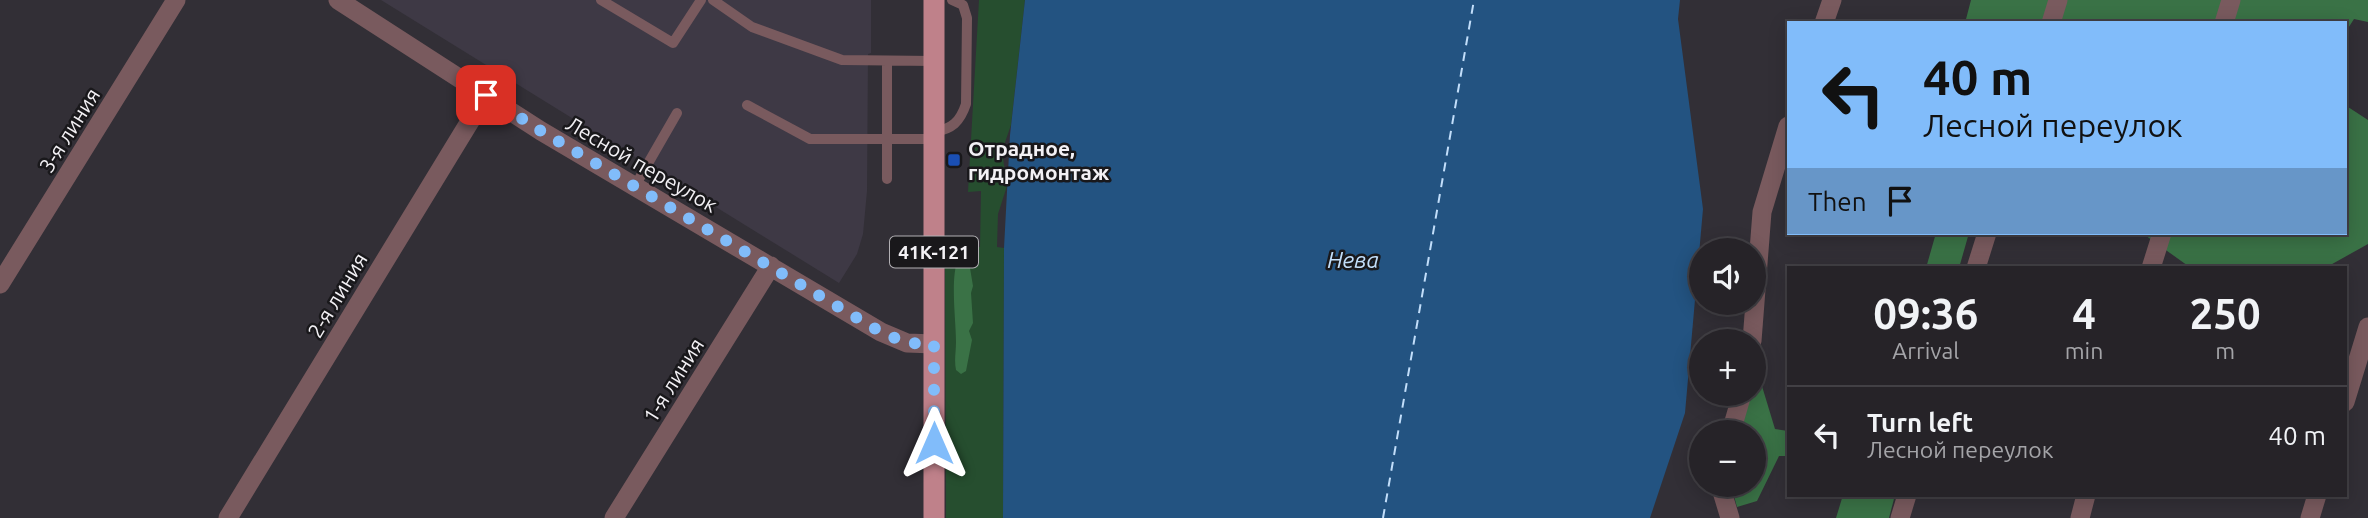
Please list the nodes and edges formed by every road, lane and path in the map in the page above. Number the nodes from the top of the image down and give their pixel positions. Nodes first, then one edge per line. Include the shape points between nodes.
1 (176, 0) edge
2 (338, 0) edge
3 (601, 0) edge
4 (701, 0) edge
5 (713, 0) edge
6 (934, 0) edge
7 (952, 0) edge
8 (1832, 0) edge
9 (2058, 0) edge
10 (2231, 0) edge
11 (1825, 21) edge
12 (2052, 21) edge
13 (2225, 21) edge
14 (887, 61) junction
15 (934, 61) junction
16 (486, 95) junction
17 (747, 104) dead end
18 (677, 113) dead end
19 (1787, 129) edge
20 (934, 135) junction
21 (888, 140) junction
22 (887, 179) dead end
23 (635, 186) junction
24 (1986, 235) edge
25 (2161, 235) edge
26 (771, 266) junction
27 (1977, 266) edge
28 (2152, 266) edge
29 (0, 284) edge
30 (2368, 327) edge
31 (1753, 329) edge
32 (934, 344) junction
33 (2347, 395) edge
34 (1724, 497) edge
35 (1906, 497) edge
36 (2085, 497) edge
37 (2316, 497) edge
38 (228, 518) edge
39 (614, 518) edge
40 (934, 518) edge
41 (1730, 518) edge
42 (1900, 518) edge
43 (2080, 518) edge
44 (2310, 518) edge

1 - 29 street, 3-я линия
2 - 16 street, Лесной переулок
3 - 4 lane via 673,43
5 - 14 lane via 752,27 842,60
6 - 15 main road, 41К-121
7 - 20 lane via 963,5 967,18 966,104 950,129
8 - 11 street
9 - 12 street
10 - 13 street
14 - 15 lane
14 - 21 lane
15 - 20 main road, 41К-121
16 - 23 street, Лесной переулок
16 - 38 street, 2-я линия
17 - 21 lane via 810,139
18 - 23 lane
19 - 31 street via 1762,212
20 - 21 lane
20 - 32 main road, 41К-121
21 - 22 lane
23 - 26 street, Лесной переулок
24 - 27 street
25 - 28 street
26 - 32 street, Лесной переулок via 881,332 907,343
26 - 39 street, 1-я линия
30 - 33 street
32 - 40 main road, 41К-121
34 - 41 street
35 - 42 street
36 - 43 street
37 - 44 street

